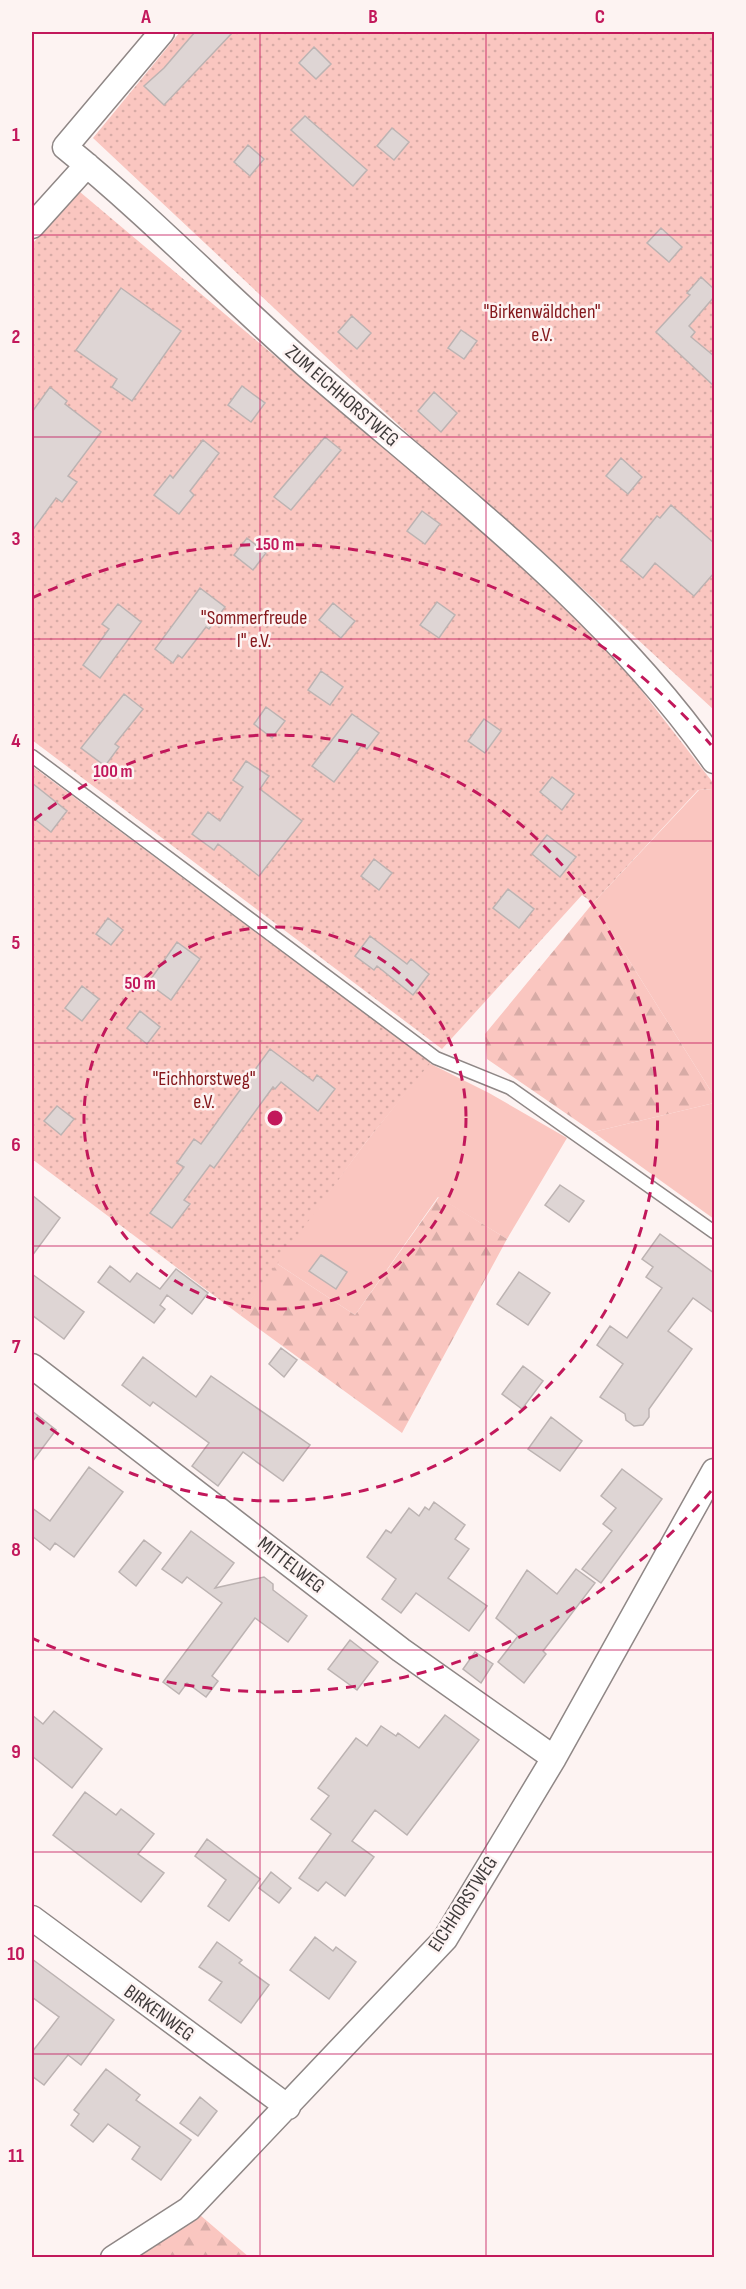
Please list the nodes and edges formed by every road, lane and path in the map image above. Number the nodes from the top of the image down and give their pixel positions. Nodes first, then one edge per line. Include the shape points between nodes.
1 (162, 32) edge
2 (87, 165) junction
3 (32, 226) edge
4 (32, 756) edge
5 (714, 761) edge
6 (714, 1232) edge
7 (32, 1366) edge
8 (714, 1471) edge
9 (554, 1758) junction
10 (32, 1918) edge
11 (288, 2107) junction
12 (113, 2258) edge

1 - 2 street, ZUM EICHHORSTWEG via 66,147
2 - 3 street
2 - 5 street, ZUM EICHHORSTWEG via 291,352 581,604 688,724
4 - 6 lane via 436,1058 510,1088
7 - 9 street, MITTELWEG via 401,1650
8 - 9 street, EICHHORSTWEG
9 - 11 street, EICHHORSTWEG via 446,1939
10 - 11 street, BIRKENWEG
11 - 12 street, EICHHORSTWEG via 189,2209

